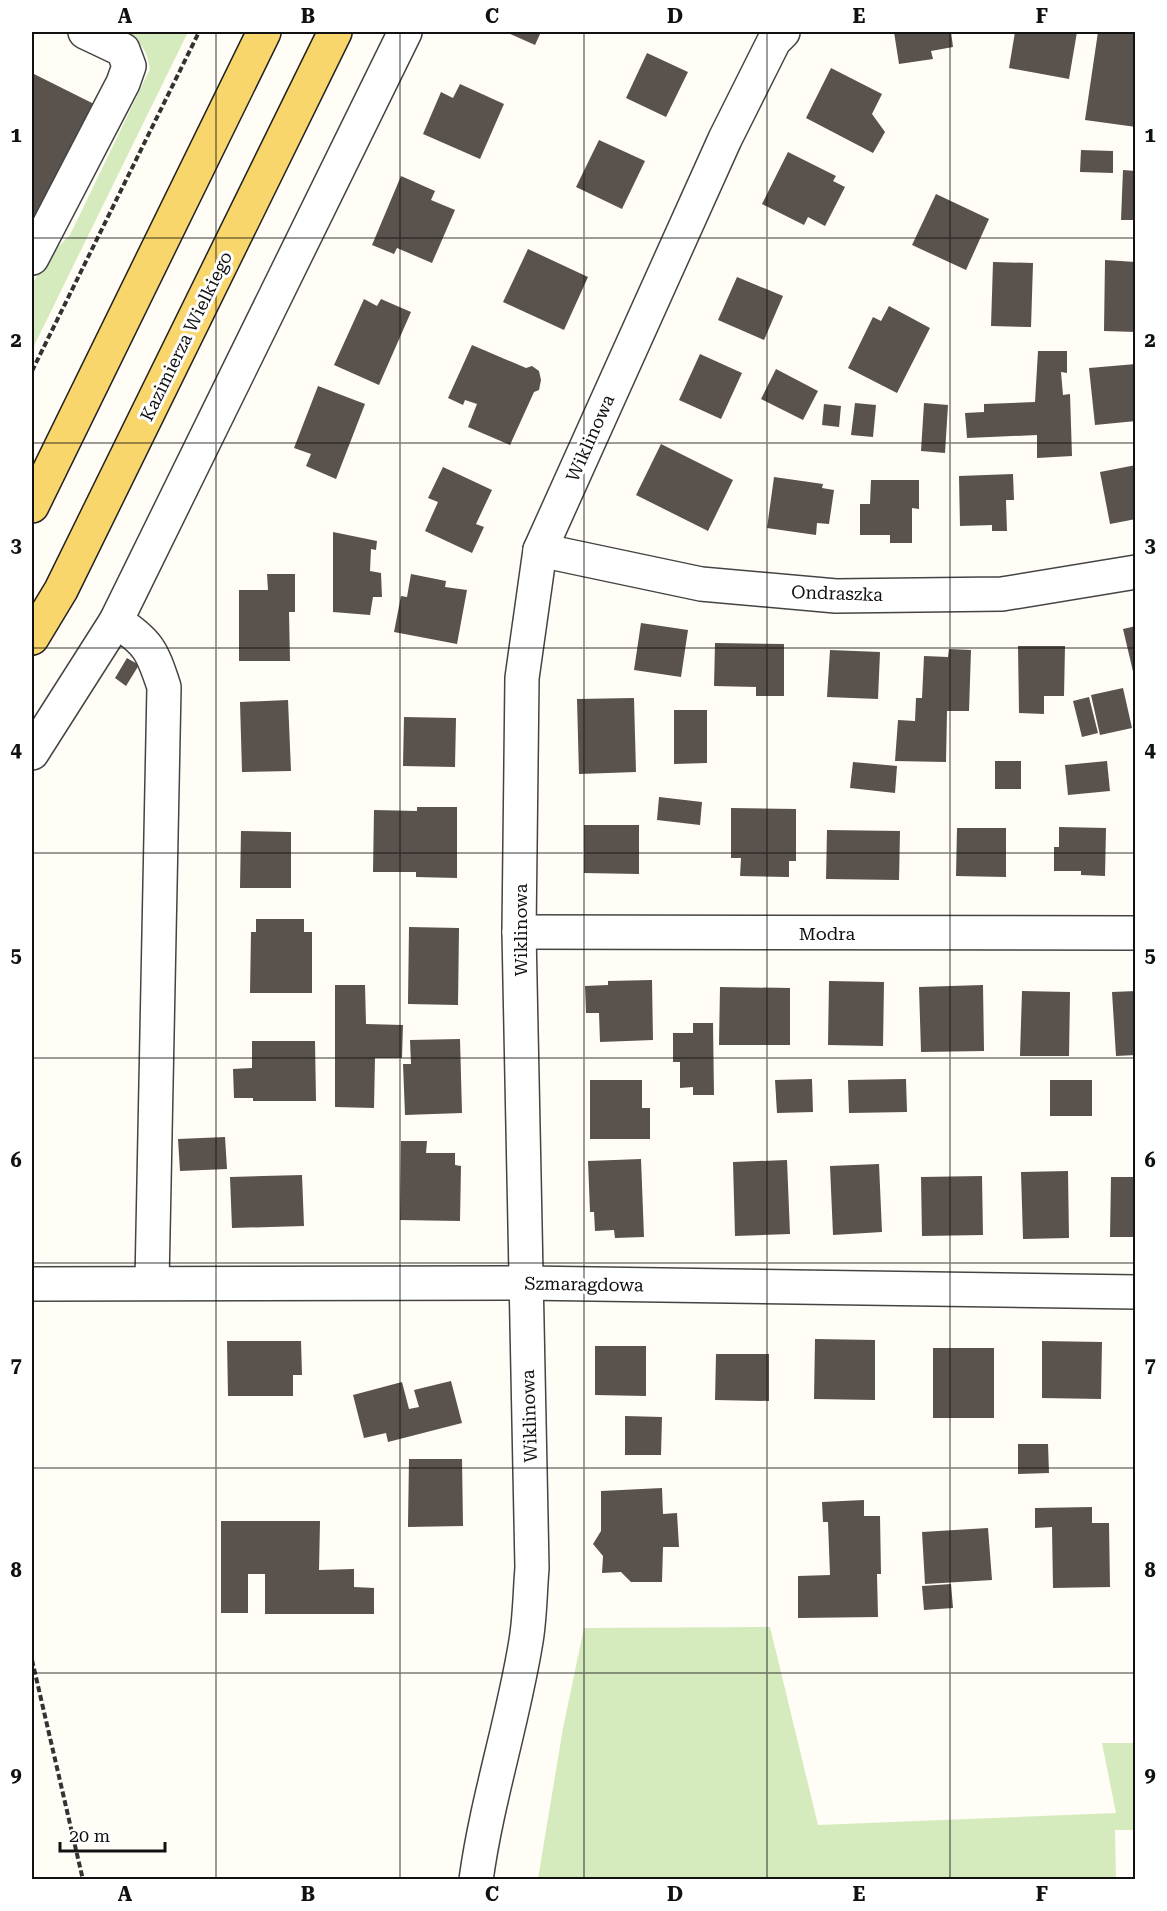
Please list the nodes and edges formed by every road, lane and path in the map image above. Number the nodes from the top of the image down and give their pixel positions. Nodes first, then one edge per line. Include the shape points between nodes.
1 (85, 32) edge
2 (199, 32) edge
3 (264, 32) edge
4 (335, 32) edge
5 (405, 32) edge
6 (783, 32) edge
7 (32, 258) edge
8 (32, 371) edge
9 (32, 506) edge
10 (540, 550) junction
11 (1136, 572) edge
12 (116, 621) junction
13 (32, 638) edge
14 (32, 753) edge
15 (519, 932) junction
16 (1136, 933) edge
17 (152, 1282) junction
18 (525, 1283) junction
19 (32, 1284) edge
20 (1136, 1292) edge
21 (32, 1660) edge
22 (82, 1880) edge
23 (476, 1880) edge

1 - 7 street via 123,50 129,66
2 - 8 path
3 - 9 main road
4 - 13 main road, Kazimierza Wielkiego via 61,590
5 - 12 street
6 - 10 street, Wiklinowa via 774,41 725,139
10 - 11 street, Ondraszka via 701,584 836,596 1002,594
10 - 15 street, Wiklinowa via 522,678
12 - 14 street
12 - 17 street via 153,652 164,687
15 - 16 street, Modra
15 - 18 street, Wiklinowa
17 - 18 street, Szmaragdowa
17 - 19 street, Szmaragdowa
18 - 20 street, Szmaragdowa
18 - 23 street, Wiklinowa via 532,1516 526,1640 483,1828
21 - 22 path

